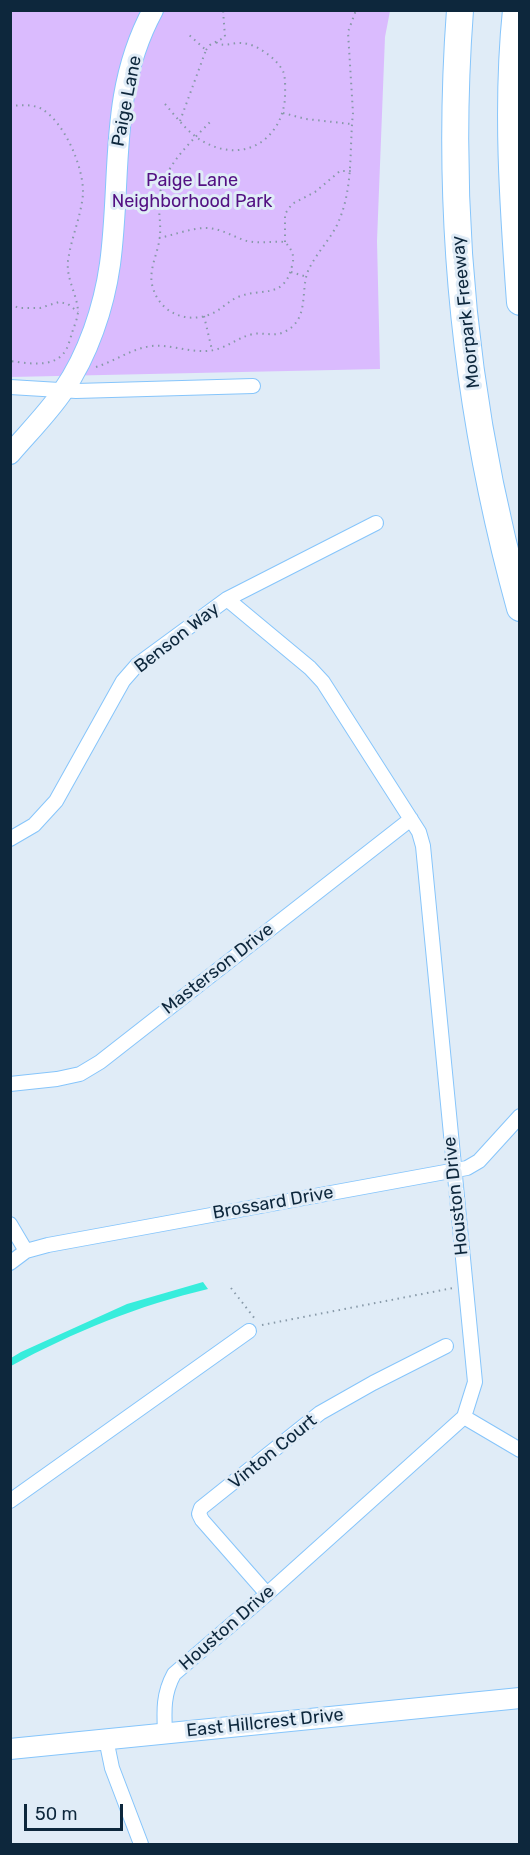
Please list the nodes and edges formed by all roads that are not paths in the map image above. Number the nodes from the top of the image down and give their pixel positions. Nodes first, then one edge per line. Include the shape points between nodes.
1 (153, 10) edge
2 (460, 10) edge
3 (516, 10) edge
4 (519, 302) edge
5 (252, 386) dead end
6 (10, 387) edge
7 (63, 391) junction
8 (10, 453) edge
9 (376, 523) dead end
10 (227, 599) junction
11 (519, 608) edge
12 (411, 819) junction
13 (10, 839) edge
14 (10, 1084) edge
15 (519, 1116) edge
16 (453, 1170) junction
17 (10, 1224) edge
18 (26, 1251) junction
19 (10, 1263) edge
20 (249, 1331) dead end
21 (446, 1346) dead end
22 (464, 1417) junction
23 (519, 1450) edge
24 (10, 1501) edge
25 (267, 1594) junction
26 (519, 1698) edge
27 (165, 1733) junction
28 (105, 1739) junction
29 (10, 1749) edge
30 (141, 1845) edge

1 - 7 main road, Paige Lane via 127,80 117,145 110,265 95,325
2 - 11 highway, Moorpark Freeway via 455,135 461,286 488,480
3 - 4 highway via 512,144
5 - 7 street
6 - 7 street
7 - 8 main road, Paige Lane
9 - 10 street, Benson Way
10 - 12 street, Houston Drive via 323,682
10 - 13 street, Benson Way via 137,665 123,681 56,801 45,816
12 - 14 street, Masterson Drive via 100,1062 80,1074
12 - 16 street, Houston Drive via 423,846
15 - 16 street, Brossard Drive via 479,1161
16 - 18 street, Brossard Drive
16 - 22 street, Houston Drive via 475,1382
17 - 18 street
18 - 19 street, Brossard Drive
20 - 24 street
21 - 25 street, Vinton Court via 320,1413 201,1508 202,1520
22 - 23 street
22 - 25 street, Houston Drive
25 - 27 street, Houston Drive via 174,1674 163,1703
26 - 27 main road, East Hillcrest Drive
27 - 28 main road, East Hillcrest Drive
28 - 29 main road, East Hillcrest Drive
28 - 30 street

